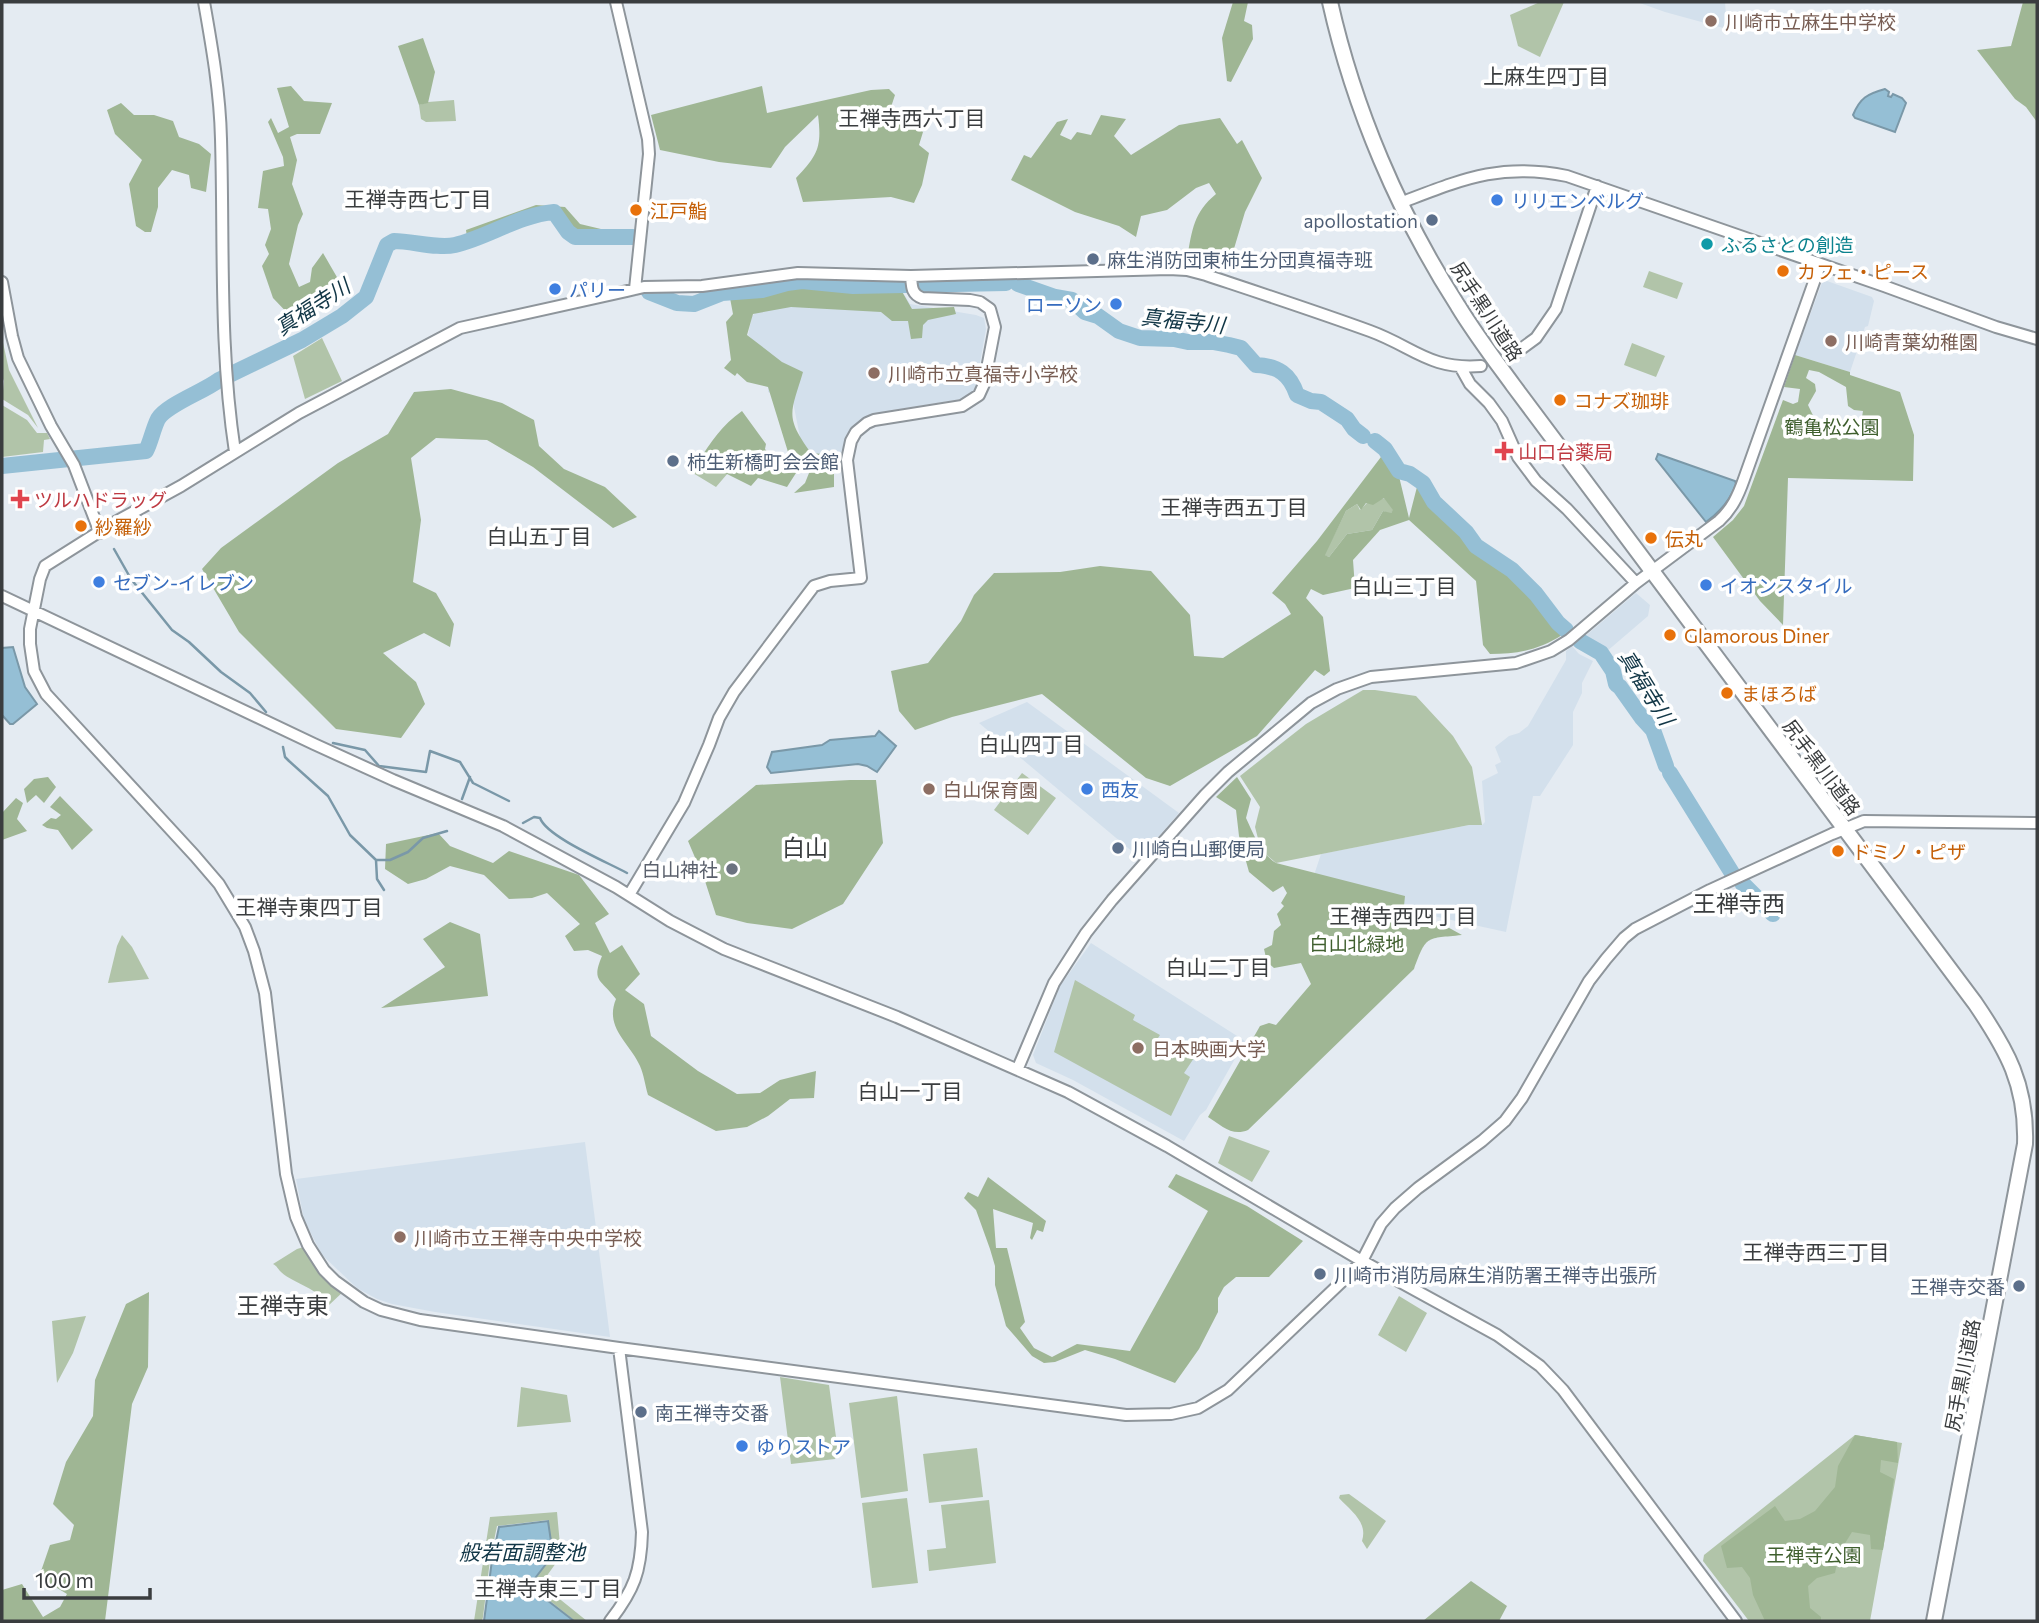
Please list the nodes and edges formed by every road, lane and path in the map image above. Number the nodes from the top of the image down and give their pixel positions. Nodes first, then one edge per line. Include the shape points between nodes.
1 (204, 2) edge
2 (615, 2) edge
3 (1330, 2) edge
4 (1597, 186) junction
5 (1400, 203) junction
6 (1820, 265) junction
7 (2, 282) edge
8 (912, 282) junction
9 (635, 289) junction
10 (2037, 339) edge
11 (1510, 357) dead end
12 (1481, 366) dead end
13 (1461, 368) junction
14 (235, 452) junction
15 (100, 533) junction
16 (1652, 571) junction
17 (1636, 583) junction
18 (2, 596) edge
19 (34, 612) junction
20 (2037, 823) edge
21 (1844, 829) junction
22 (629, 895) junction
23 (1018, 1069) junction
24 (1362, 1261) junction
25 (619, 1348) junction
26 (610, 1621) edge
27 (1736, 1621) edge
28 (1934, 1621) edge

1 - 14 street via 221,138 225,374
2 - 9 street via 648,139
3 - 5 main road, 尻手黒川道路 via 1359,102
4 - 5 street via 1567,176 1522,170 1455,182
4 - 6 street
4 - 11 street via 1556,309 1536,338
5 - 16 main road, 尻手黒川道路 via 1473,330
6 - 10 street
6 - 16 street via 1737,500 1719,521
7 - 15 street via 18,358 70,458
8 - 9 street via 798,273 702,286
8 - 13 street via 1093,270 1192,271 1374,332 1429,360
8 - 22 street via 916,296 970,300 990,309 995,327 979,395 962,406 874,420 856,432 847,460 861,578 814,586 734,692 684,803
9 - 14 street via 460,328
12 - 13 street
13 - 17 street via 1502,421 1518,457 1536,481
14 - 15 street
15 - 19 street via 46,566
16 - 17 street
16 - 21 main road, 尻手黒川道路
17 - 23 street via 1564,643 1532,659 1371,677 1311,704 1221,779 1112,900 1054,983
18 - 19 street
19 - 22 street via 314,744 503,826
19 - 25 street via 30,653 41,687 219,884 244,928 265,993 292,1202 308,1245 324,1270 364,1302 400,1316
20 - 21 street via 1888,820 1864,821
21 - 24 street via 1674,908 1624,938 1589,981 1505,1121 1395,1208
21 - 28 main road, 尻手黒川道路 via 1993,1030 2020,1088 2026,1121
22 - 23 street via 724,948
23 - 24 street via 1167,1146
24 - 25 street via 1228,1390 1198,1408 1177,1414 1126,1415
24 - 27 street via 1497,1335 1540,1366 1563,1390
25 - 26 street via 642,1550 634,1586

